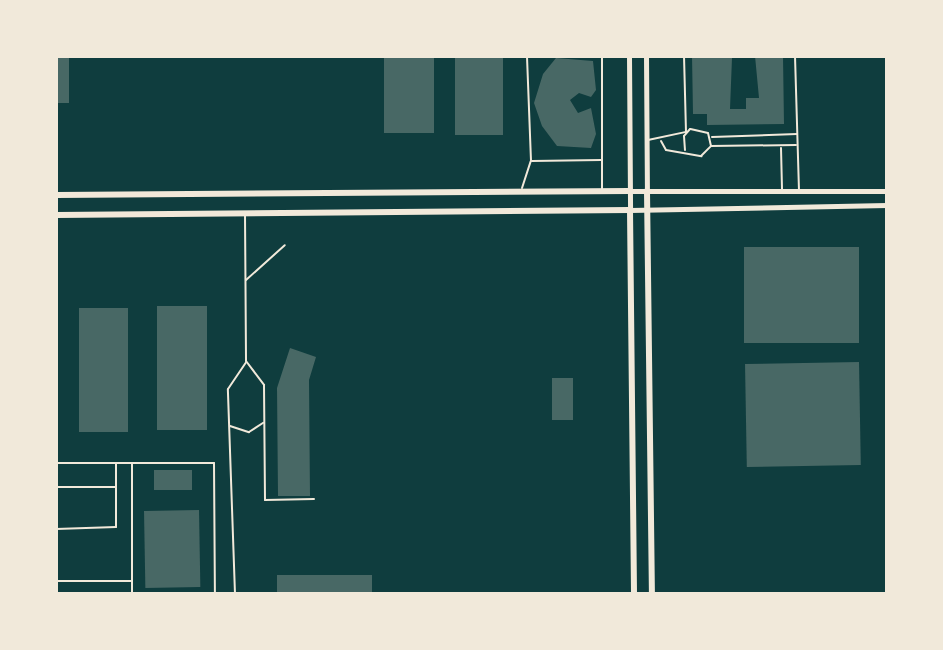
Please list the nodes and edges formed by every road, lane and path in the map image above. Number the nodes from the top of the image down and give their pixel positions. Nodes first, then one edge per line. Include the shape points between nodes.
1 (527, 56) edge
2 (602, 56) edge
3 (629, 56) edge
4 (646, 56) edge
5 (684, 56) edge
6 (795, 56) edge
7 (686, 132) junction
8 (797, 134) junction
9 (710, 137) junction
10 (647, 140) junction
11 (661, 141) junction
12 (781, 145) junction
13 (797, 145) junction
14 (711, 146) junction
15 (685, 150) junction
16 (602, 160) junction
17 (531, 161) junction
18 (602, 191) junction
19 (630, 191) junction
20 (647, 191) junction
21 (782, 191) junction
22 (799, 191) junction
23 (887, 191) edge
24 (523, 192) junction
25 (56, 195) edge
26 (887, 205) edge
27 (647, 206) junction
28 (630, 210) junction
29 (245, 213) junction
30 (56, 215) edge
31 (285, 245) dead end
32 (246, 281) junction
33 (246, 361) junction
34 (264, 422) junction
35 (228, 425) junction
36 (56, 463) edge
37 (116, 463) junction
38 (132, 463) junction
39 (56, 487) edge
40 (116, 487) junction
41 (314, 499) dead end
42 (56, 529) edge
43 (56, 581) edge
44 (132, 581) junction
45 (132, 594) edge
46 (215, 594) edge
47 (235, 594) edge
48 (634, 594) edge
49 (652, 594) edge

1 - 17 lane
2 - 16 lane
3 - 19 street
4 - 10 street
5 - 7 lane
6 - 8 lane
7 - 9 lane via 700,128
7 - 11 lane
7 - 15 lane
8 - 9 lane
8 - 13 lane
9 - 14 lane
10 - 11 lane
10 - 20 street
11 - 15 lane via 666,150
12 - 13 lane
12 - 14 lane
12 - 21 lane
13 - 22 lane
14 - 15 lane via 701,156
16 - 17 lane
16 - 18 lane
17 - 24 lane
18 - 19 main road
18 - 24 main road
19 - 20 street
19 - 28 street
20 - 21 street
20 - 27 main road
21 - 22 street
22 - 23 street
24 - 25 main road
26 - 27 street
27 - 28 street
27 - 49 main road
28 - 29 main road
28 - 48 main road
29 - 30 main road
29 - 32 lane
31 - 32 lane
32 - 33 lane
33 - 34 lane via 264,385
33 - 35 lane via 228,389
34 - 35 lane via 249,432
34 - 41 lane via 265,500
35 - 47 lane via 233,448
36 - 37 lane
37 - 38 lane
37 - 40 lane
38 - 44 lane
38 - 46 lane via 214,463
39 - 40 lane
40 - 42 lane via 116,527
43 - 44 lane
44 - 45 lane

